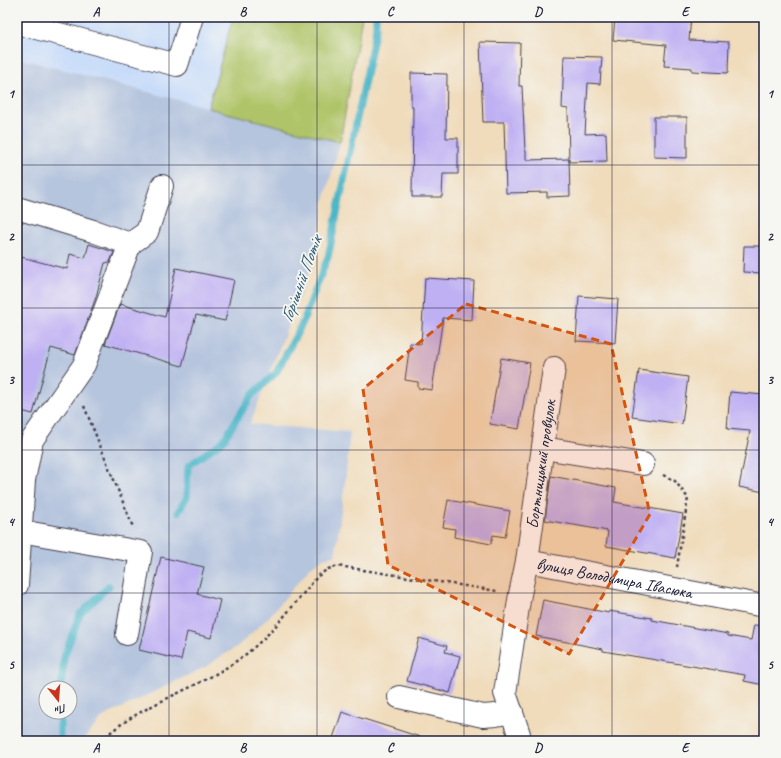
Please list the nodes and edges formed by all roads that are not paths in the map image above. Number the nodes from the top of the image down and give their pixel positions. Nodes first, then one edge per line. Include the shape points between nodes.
1 (192, 17) edge
2 (17, 23) edge
3 (162, 186) dead end
4 (17, 208) edge
5 (130, 244) junction
6 (554, 368) dead end
7 (543, 448) junction
8 (643, 464) road end
9 (21, 481) edge
10 (20, 531) junction
11 (527, 561) junction
12 (17, 585) edge
13 (764, 606) edge
14 (127, 634) dead end
15 (399, 697) dead end
16 (512, 712) junction
17 (518, 741) edge

1 - 2 street via 177,65
3 - 5 street via 147,232
4 - 5 street via 93,230
5 - 9 street via 84,365 32,440
6 - 7 street, Бортницький провулок
7 - 8 street
7 - 11 street, Бортницький провулок
9 - 10 street
10 - 12 street
10 - 14 street via 141,552
11 - 13 street, вулиця Володимира Івасюка
11 - 16 street, вулиця Володимира Івасюка via 505,693
15 - 16 street via 483,716
16 - 17 street, вулиця Володимира Івасюка via 519,734

